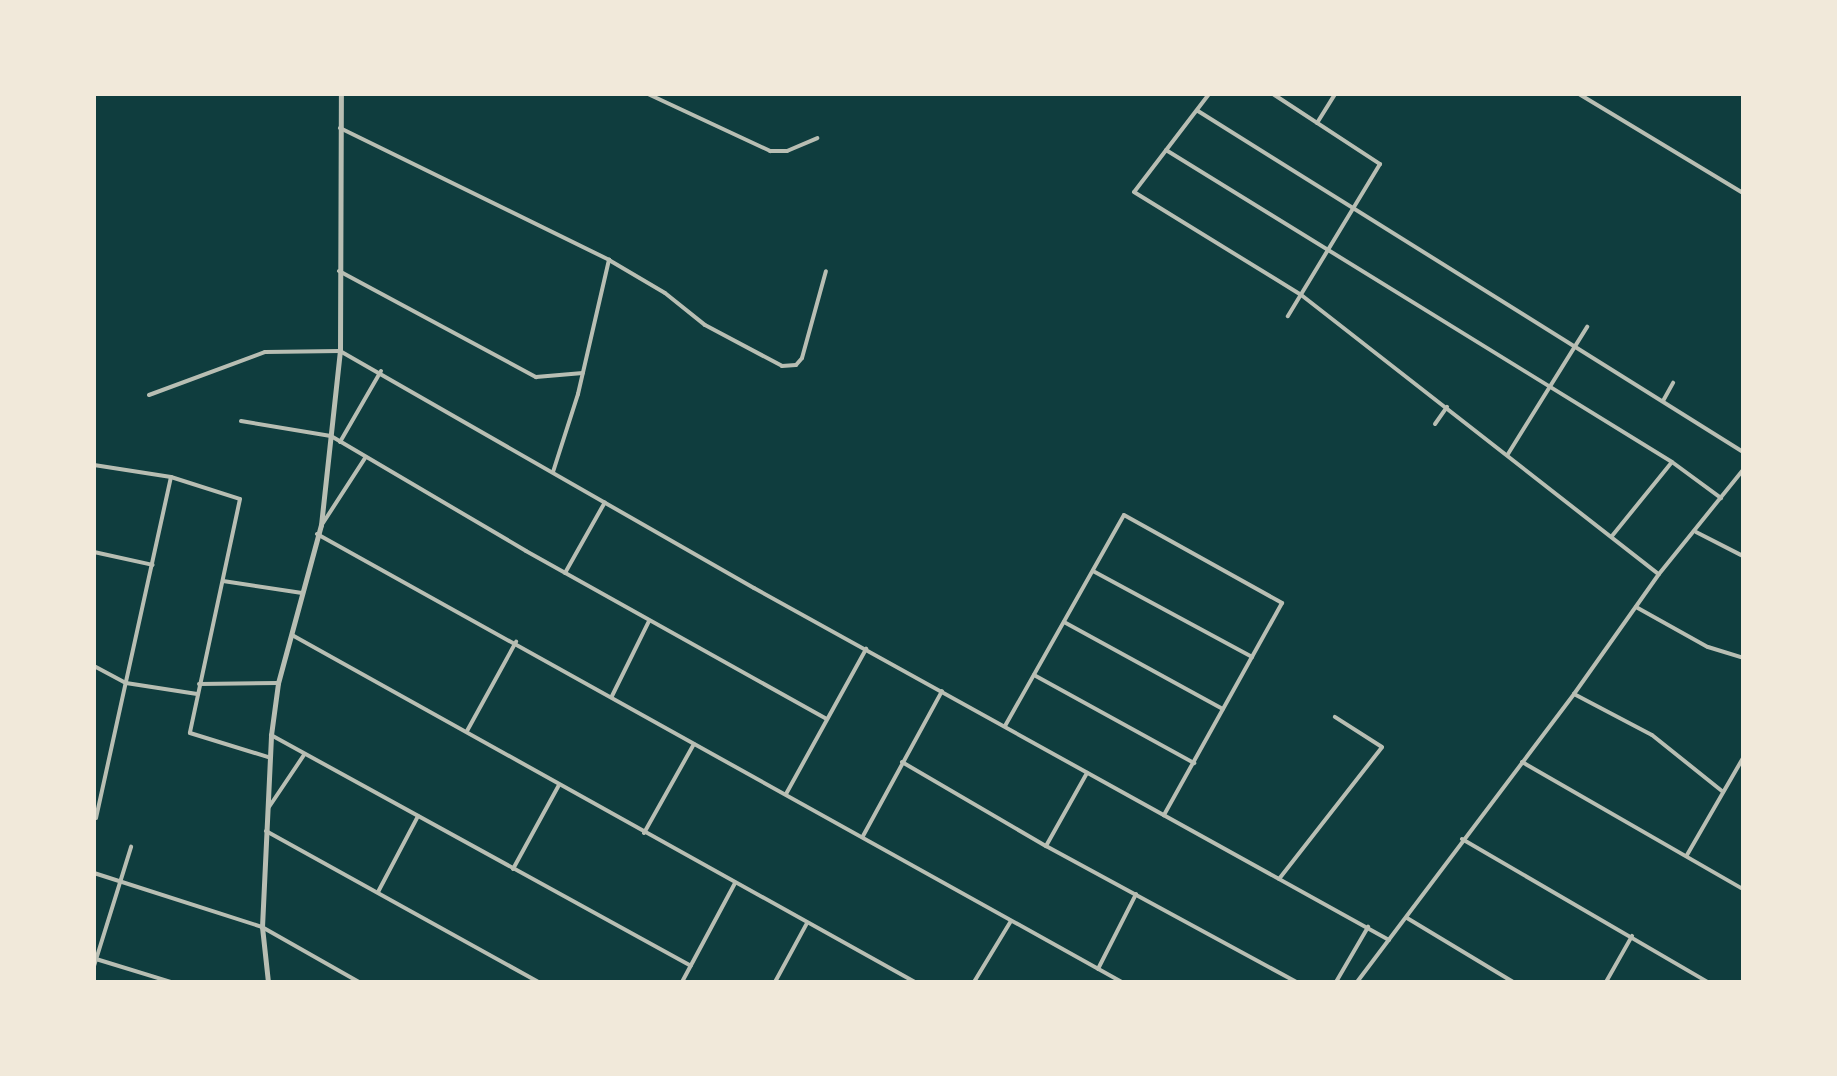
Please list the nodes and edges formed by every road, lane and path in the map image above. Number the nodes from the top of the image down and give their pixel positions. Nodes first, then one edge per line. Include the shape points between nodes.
1 (341, 94) edge
2 (648, 94) edge
3 (1209, 94) edge
4 (1273, 94) edge
5 (1335, 94) edge
6 (1579, 94) edge
7 (1198, 111) junction
8 (1317, 123) junction
9 (340, 128) junction
10 (817, 138) dead end
11 (1166, 150) junction
12 (1743, 193) edge
13 (1353, 210) junction
14 (1326, 250) junction
15 (609, 260) junction
16 (339, 271) junction
17 (826, 271) dead end
18 (1300, 294) junction
19 (1288, 316) dead end
20 (1587, 327) dead end
21 (1573, 346) junction
22 (340, 351) junction
23 (381, 371) junction
24 (583, 373) junction
25 (1673, 383) dead end
26 (1549, 388) junction
27 (149, 395) dead end
28 (1663, 401) junction
29 (1447, 407) junction
30 (241, 421) dead end
31 (1435, 424) dead end
32 (331, 436) junction
33 (340, 442) junction
34 (1743, 452) edge
35 (1508, 454) junction
36 (365, 458) junction
37 (1672, 462) junction
38 (94, 465) edge
39 (1743, 470) edge
40 (553, 472) junction
41 (171, 477) junction
42 (1721, 498) junction
43 (605, 502) junction
44 (321, 525) junction
45 (1696, 532) junction
46 (317, 534) junction
47 (1612, 536) junction
48 (94, 552) edge
49 (1743, 556) edge
50 (153, 565) junction
51 (1093, 571) junction
52 (565, 573) junction
53 (1659, 574) junction
54 (223, 581) junction
55 (302, 593) junction
56 (1636, 607) junction
57 (649, 621) junction
58 (1064, 622) junction
59 (292, 635) junction
60 (516, 642) junction
61 (866, 648) junction
62 (1252, 657) junction
63 (1743, 658) edge
64 (94, 666) edge
65 (1034, 675) junction
66 (126, 683) junction
67 (278, 683) junction
68 (199, 684) junction
69 (942, 691) junction
70 (197, 694) junction
71 (1574, 694) junction
72 (612, 696) junction
73 (1223, 710) junction
74 (1335, 717) dead end
75 (826, 719) junction
76 (1005, 726) junction
77 (467, 731) junction
78 (271, 735) junction
79 (694, 743) junction
80 (305, 754) junction
81 (268, 757) junction
82 (1743, 758) edge
83 (902, 762) junction
84 (1522, 762) junction
85 (1194, 763) junction
86 (1087, 773) junction
87 (559, 785) junction
88 (1722, 791) junction
89 (786, 794) junction
90 (265, 813) junction
91 (418, 816) junction
92 (1164, 816) junction
93 (96, 818) dead end
94 (266, 831) junction
95 (644, 833) junction
96 (863, 837) junction
97 (1462, 839) junction
98 (1046, 846) junction
99 (131, 847) dead end
100 (1687, 855) junction
101 (513, 869) junction
102 (94, 873) edge
103 (1279, 879) junction
104 (121, 881) junction
105 (735, 883) junction
106 (1743, 889) edge
107 (378, 893) junction
108 (1136, 894) junction
109 (1407, 918) junction
110 (1011, 921) junction
111 (807, 923) junction
112 (262, 927) junction
113 (1368, 927) junction
114 (1632, 936) junction
115 (1389, 940) junction
116 (95, 958) edge
117 (94, 966) edge
118 (691, 966) junction
119 (1098, 969) junction
120 (171, 982) edge
121 (268, 982) edge
122 (359, 982) edge
123 (538, 982) edge
124 (682, 982) edge
125 (775, 982) edge
126 (915, 982) edge
127 (974, 982) edge
128 (1122, 982) edge
129 (1296, 982) edge
130 (1336, 982) edge
131 (1357, 982) edge
132 (1513, 982) edge
133 (1606, 982) edge
134 (1708, 982) edge

1 - 9 street
2 - 10 street via 770,151 787,151
3 - 7 street
4 - 8 street
5 - 8 street
6 - 12 street
7 - 11 street
7 - 13 street
8 - 13 street via 1380,164
9 - 15 street
9 - 16 street
11 - 14 street
11 - 18 street via 1134,192
13 - 14 street
13 - 21 street
14 - 18 street
14 - 26 street
15 - 17 street via 665,293 705,325 773,363 791,367 804,354
15 - 24 street
16 - 22 street
16 - 24 street via 536,377
18 - 19 street
18 - 29 street
20 - 21 street
21 - 26 street
21 - 28 street
22 - 23 street
22 - 27 street via 253,354
22 - 32 street
23 - 33 street
23 - 40 street
24 - 40 street
25 - 28 street
26 - 35 street
26 - 37 street
28 - 34 street
29 - 31 street
29 - 35 street
30 - 32 street
32 - 33 street
32 - 44 street
33 - 36 street
35 - 47 street
36 - 44 street
36 - 52 street
37 - 42 street
37 - 47 street
38 - 41 street
39 - 42 street
40 - 43 street
41 - 50 street
41 - 54 street via 240,499
42 - 45 street
43 - 52 street
43 - 61 street
44 - 46 street
45 - 49 street
45 - 53 street
46 - 55 street
46 - 60 street
47 - 53 street
48 - 50 street
50 - 66 street
51 - 58 street
51 - 62 street
51 - 62 street via 1124,515 1282,603
52 - 57 street
53 - 56 street
54 - 55 street
54 - 68 street
55 - 59 street
56 - 63 street via 1708,647
56 - 71 street
57 - 72 street
57 - 75 street
58 - 65 street
58 - 73 street
59 - 67 street
59 - 77 street
60 - 72 street
60 - 77 street
61 - 69 street
61 - 75 street
62 - 73 street
64 - 66 street
65 - 76 street
65 - 85 street
66 - 70 street
66 - 93 street
67 - 68 street
67 - 78 street
68 - 70 street
69 - 76 street
69 - 83 street
70 - 81 street via 191,735
71 - 84 street
71 - 88 street via 1652,735
72 - 79 street
73 - 85 street
74 - 103 street via 1382,747
75 - 89 street
76 - 86 street
77 - 87 street
78 - 80 street
78 - 81 street
79 - 89 street
79 - 95 street
80 - 90 street
80 - 91 street
81 - 90 street
82 - 88 street
83 - 96 street
83 - 98 street
84 - 97 street
84 - 100 street
85 - 92 street
86 - 92 street
86 - 98 street
87 - 95 street
87 - 101 street
88 - 100 street
89 - 96 street
90 - 94 street
91 - 101 street
91 - 107 street
92 - 103 street
94 - 107 street
94 - 112 street
95 - 105 street
96 - 110 street
97 - 109 street
97 - 114 street
98 - 108 street
99 - 104 street
100 - 106 street
101 - 118 street
102 - 104 street
103 - 113 street
104 - 112 street
104 - 116 street
105 - 111 street
105 - 118 street
107 - 123 street
108 - 119 street
108 - 129 street
109 - 115 street
109 - 132 street
110 - 119 street
110 - 127 street
111 - 125 street
111 - 126 street
112 - 121 street
112 - 122 street
113 - 115 street
113 - 130 street
114 - 133 street
114 - 134 street
115 - 131 street
116 - 117 street
116 - 120 street
118 - 124 street
119 - 128 street

